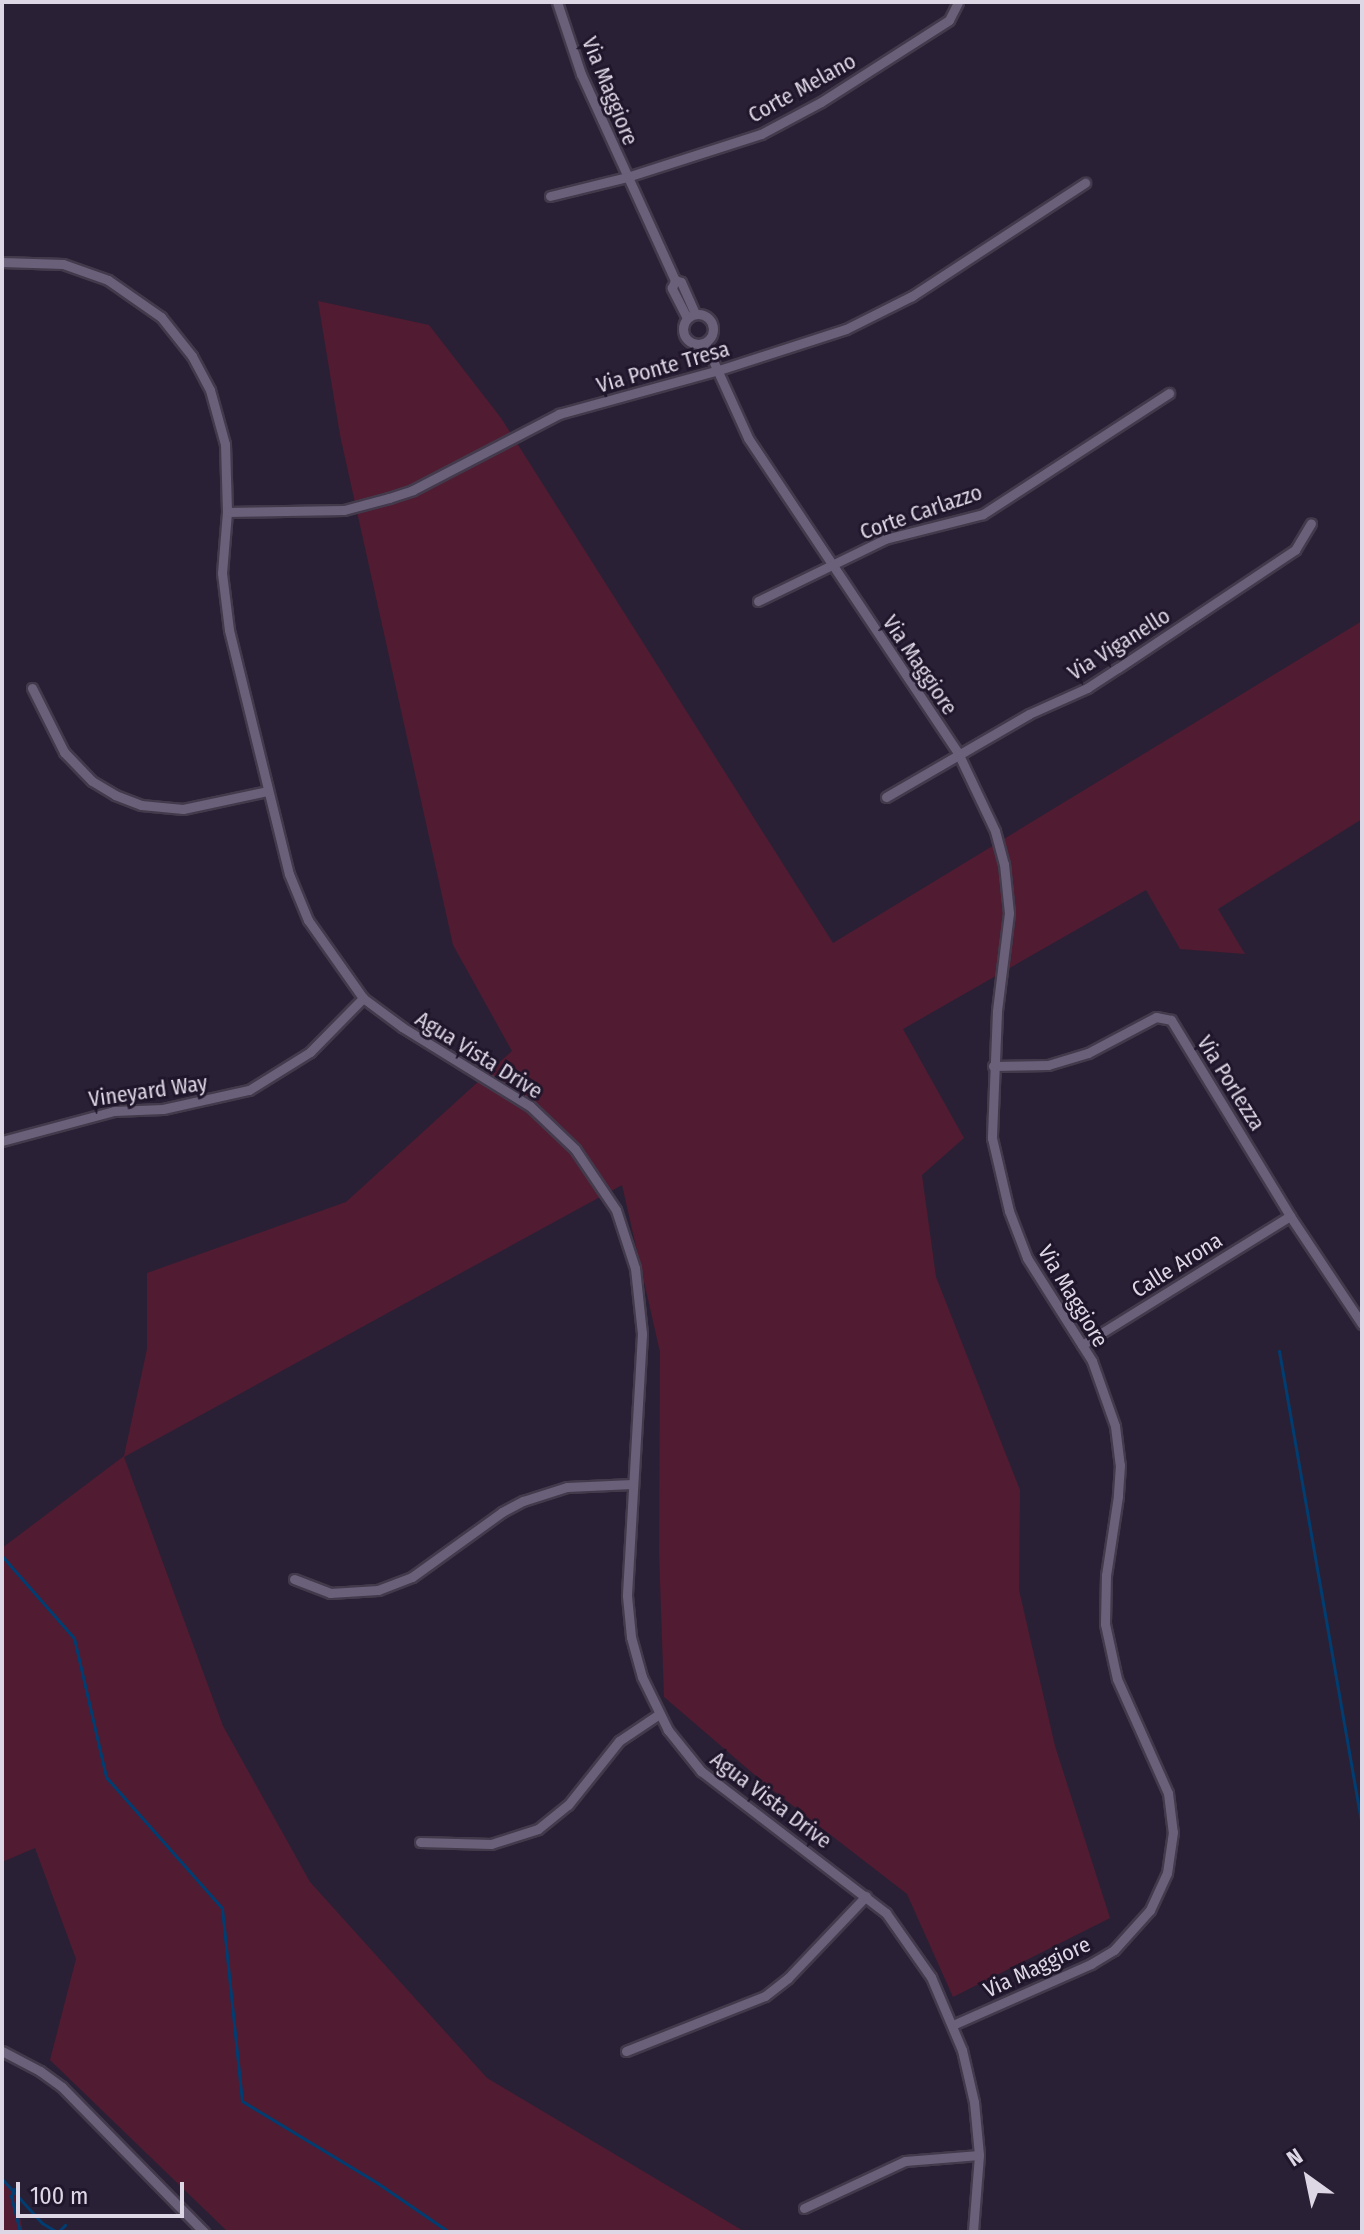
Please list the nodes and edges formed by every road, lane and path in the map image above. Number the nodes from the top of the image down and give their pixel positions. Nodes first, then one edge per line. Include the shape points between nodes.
1 (557, 2) edge
2 (958, 2) edge
3 (627, 177) junction
4 (1085, 183) dead end
5 (550, 196) dead end
6 (2, 262) edge
7 (691, 316) junction
8 (705, 343) junction
9 (719, 370) junction
10 (1169, 393) dead end
11 (227, 512) junction
12 (1311, 523) dead end
13 (833, 566) junction
14 (758, 601) dead end
15 (32, 688) dead end
16 (958, 753) junction
17 (268, 791) junction
18 (886, 797) dead end
19 (363, 998) junction
20 (993, 1066) junction
21 (2, 1141) edge
22 (1290, 1216) junction
23 (1362, 1324) edge
24 (1082, 1345) junction
25 (632, 1484) junction
26 (294, 1579) dead end
27 (659, 1714) junction
28 (420, 1842) dead end
29 (866, 1896) junction
30 (953, 2025) junction
31 (2, 2051) edge
32 (626, 2051) dead end
33 (979, 2155) junction
34 (804, 2208) dead end
35 (204, 2232) edge
36 (973, 2232) edge

1 - 3 street, Via Maggiore via 581,74
2 - 3 street, Corte Melano via 949,20 775,127
3 - 5 street, Corte Melano
3 - 7 street, Via Maggiore via 675,280 681,282
4 - 9 street, Via Ponte Tresa via 897,304 806,344
6 - 11 street, Agua Vista Drive via 53,263 91,273 141,301 169,326 202,373 218,413 225,444
7 - 8 street via 683,332 687,340
7 - 8 street via 709,318 712,336
8 - 9 street, Via Maggiore
9 - 11 street, Via Ponte Tresa via 559,414 389,498 344,510
9 - 13 street, Via Maggiore via 748,438
10 - 13 street, Corte Carlazzo via 983,514 885,539
11 - 17 street, Agua Vista Drive via 222,573 229,630
12 - 16 street, Via Viganello via 1295,550 1141,653 1087,688
13 - 14 street, Corte Carlazzo
13 - 16 street, Via Maggiore
15 - 17 street via 72,762 92,781 128,801 183,809
16 - 18 street, Via Viganello
16 - 20 street, Via Maggiore via 995,831 1007,880 1008,929
17 - 19 street, Agua Vista Drive via 300,905
19 - 21 street, Vineyard Way via 310,1052 249,1090 175,1108 114,1111
19 - 25 street, Agua Vista Drive via 530,1106 575,1149 604,1189 626,1235 639,1291 642,1334
20 - 22 street, Via Porlezza via 1048,1065 1088,1053 1156,1017 1171,1020
20 - 24 street, Via Maggiore via 992,1138 1009,1211 1027,1258
22 - 23 street, Via Porlezza
22 - 24 street, Calle Arona
24 - 30 street, Via Maggiore via 1106,1395 1120,1465 1105,1591 1107,1640 1117,1679 1168,1793 1170,1859 1150,1910 1114,1950
25 - 26 street via 581,1485 531,1498 502,1512 412,1577 378,1590 330,1593
25 - 27 street, Agua Vista Drive via 628,1617 642,1677
27 - 28 street via 619,1741 568,1805 538,1829 491,1844
27 - 29 street, Agua Vista Drive via 711,1781
29 - 30 street, Agua Vista Drive via 886,1913 917,1955
29 - 32 street via 765,1996
30 - 33 street, Agua Vista Drive via 974,2102
31 - 35 street via 62,2087
33 - 34 street via 905,2161
33 - 36 street, Agua Vista Drive

